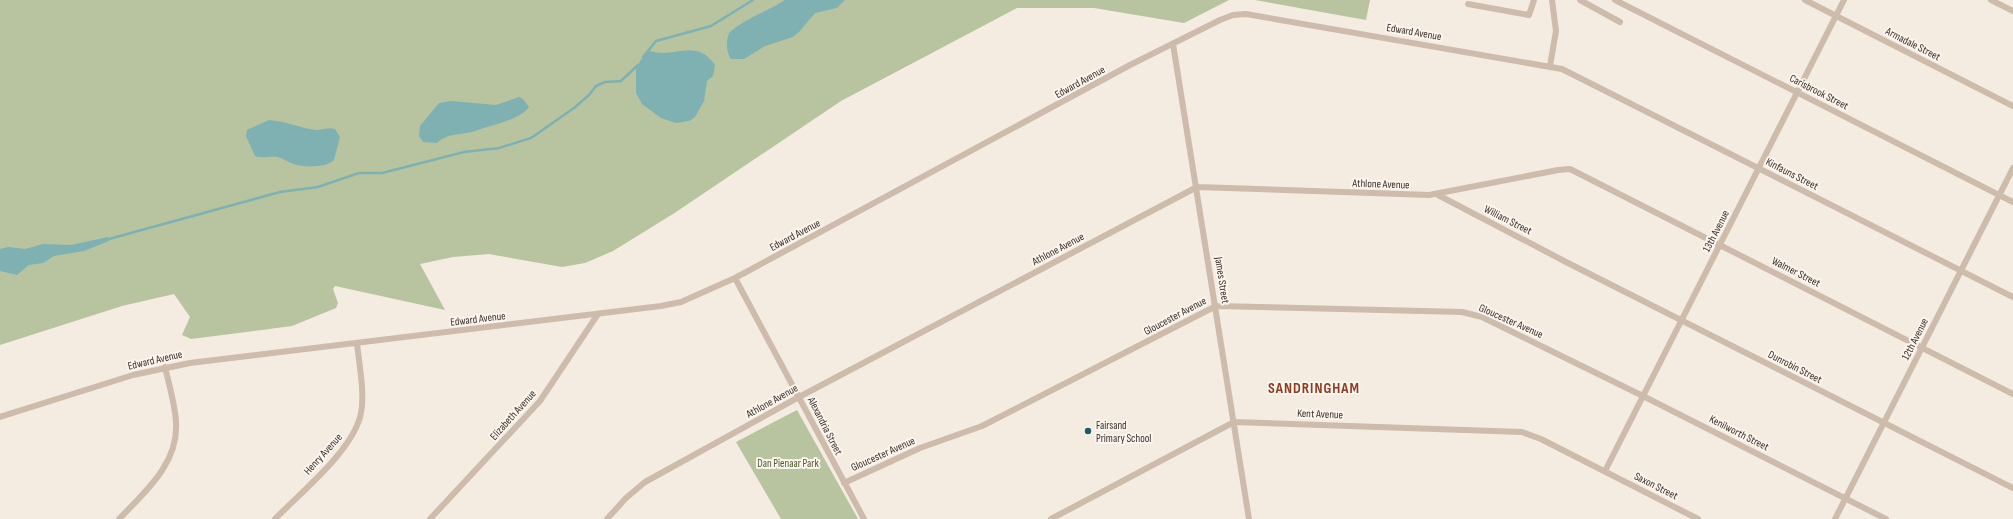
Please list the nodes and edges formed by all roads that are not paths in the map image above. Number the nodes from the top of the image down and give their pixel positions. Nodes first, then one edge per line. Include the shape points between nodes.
1 (1534, 0) edge
2 (1552, 0) edge
3 (1580, 0) edge
4 (1615, 0) edge
5 (1804, 0) edge
6 (1844, 0) edge
7 (1991, 0) edge
8 (1468, 4) dead end
9 (2013, 11) edge
10 (1836, 16) junction
11 (1620, 22) dead end
12 (1173, 44) junction
13 (1550, 66) junction
14 (1562, 69) joint
15 (1798, 93) junction
16 (2013, 106) edge
17 (1759, 168) junction
18 (2013, 168) edge
19 (1570, 169) joint
20 (1197, 187) junction
21 (1438, 194) junction
22 (1999, 196) junction
23 (2013, 202) edge
24 (1721, 245) junction
25 (1568, 263) joint
26 (1961, 271) junction
27 (734, 278) junction
28 (2013, 297) edge
29 (1216, 306) junction
30 (598, 314) junction
31 (1682, 320) junction
32 (357, 343) junction
33 (1922, 348) junction
34 (1583, 366) joint
35 (165, 368) junction
36 (2013, 394) edge
37 (1643, 396) junction
38 (799, 398) junction
39 (0, 417) edge
40 (1234, 422) junction
41 (1884, 424) junction
42 (1605, 471) junction
43 (844, 483) junction
44 (2013, 488) edge
45 (1845, 499) junction
46 (119, 519) edge
47 (274, 519) edge
48 (430, 519) edge
49 (607, 519) edge
50 (864, 519) edge
51 (1051, 519) edge
52 (1249, 519) edge
53 (1698, 519) edge
54 (1835, 519) edge
55 (1886, 519) edge

1 - 8 street via 1529,16
2 - 13 street via 1556,31
3 - 11 street
4 - 15 street, Carisbrook Street
5 - 10 street, Armadale Street
6 - 10 street, 13th Avenue
7 - 9 street
10 - 15 street, 13th Avenue
10 - 16 street, Armadale Street
12 - 13 street, Edward Avenue via 1220,20 1246,14
12 - 20 street, James Street
12 - 27 street, Edward Avenue
13 - 14 street, Edward Avenue
14 - 17 street, Kinfauns Street
15 - 17 street, 13th Avenue
15 - 22 street, Carisbrook Street
17 - 24 street, 13th Avenue
17 - 26 street, Kinfauns Street
18 - 22 street, 12th Avenue
19 - 21 street, Athlone Avenue
19 - 24 street, Walmer Street
20 - 21 street, Athlone Avenue
20 - 29 street, James Street
20 - 38 street, Athlone Avenue
21 - 25 street, William Street
22 - 23 street, Carisbrook Street
22 - 26 street, 12th Avenue
24 - 31 street, 13th Avenue
24 - 33 street, Walmer Street
25 - 31 street, Dunrobin Street
26 - 28 street, Kinfauns Street
26 - 33 street, 12th Avenue
27 - 30 street, Edward Avenue via 681,302
27 - 38 street, Alexandria Street
29 - 34 street, Gloucester Avenue via 1462,312 1482,317
29 - 40 street, James Street
29 - 43 street, Gloucester Avenue via 982,426 920,448
30 - 32 street, Edward Avenue
30 - 48 street, Elizabeth Avenue via 540,401
31 - 37 street, 13th Avenue
31 - 41 street, Dunrobin Street
32 - 35 street, Edward Avenue
32 - 47 street, Henry Avenue via 362,403 355,430 346,446
33 - 36 street, Walmer Street
33 - 41 street, 12th Avenue
34 - 37 street, Kenilworth Street
35 - 39 street, Edward Avenue via 114,381
35 - 46 street via 176,422 172,447 157,479
37 - 42 street, 13th Avenue
37 - 45 street, Kenilworth Street
38 - 43 street, Alexandria Street
38 - 49 street, Athlone Avenue via 645,482
40 - 42 street, Kent Avenue via 1522,432
40 - 51 street, Kent Avenue
40 - 52 street, James Street
41 - 44 street, Dunrobin Street
41 - 45 street, 12th Avenue
42 - 53 street, Saxon Street
43 - 50 street, Alexandria Street
45 - 54 street, 12th Avenue
45 - 55 street, Kenilworth Street

